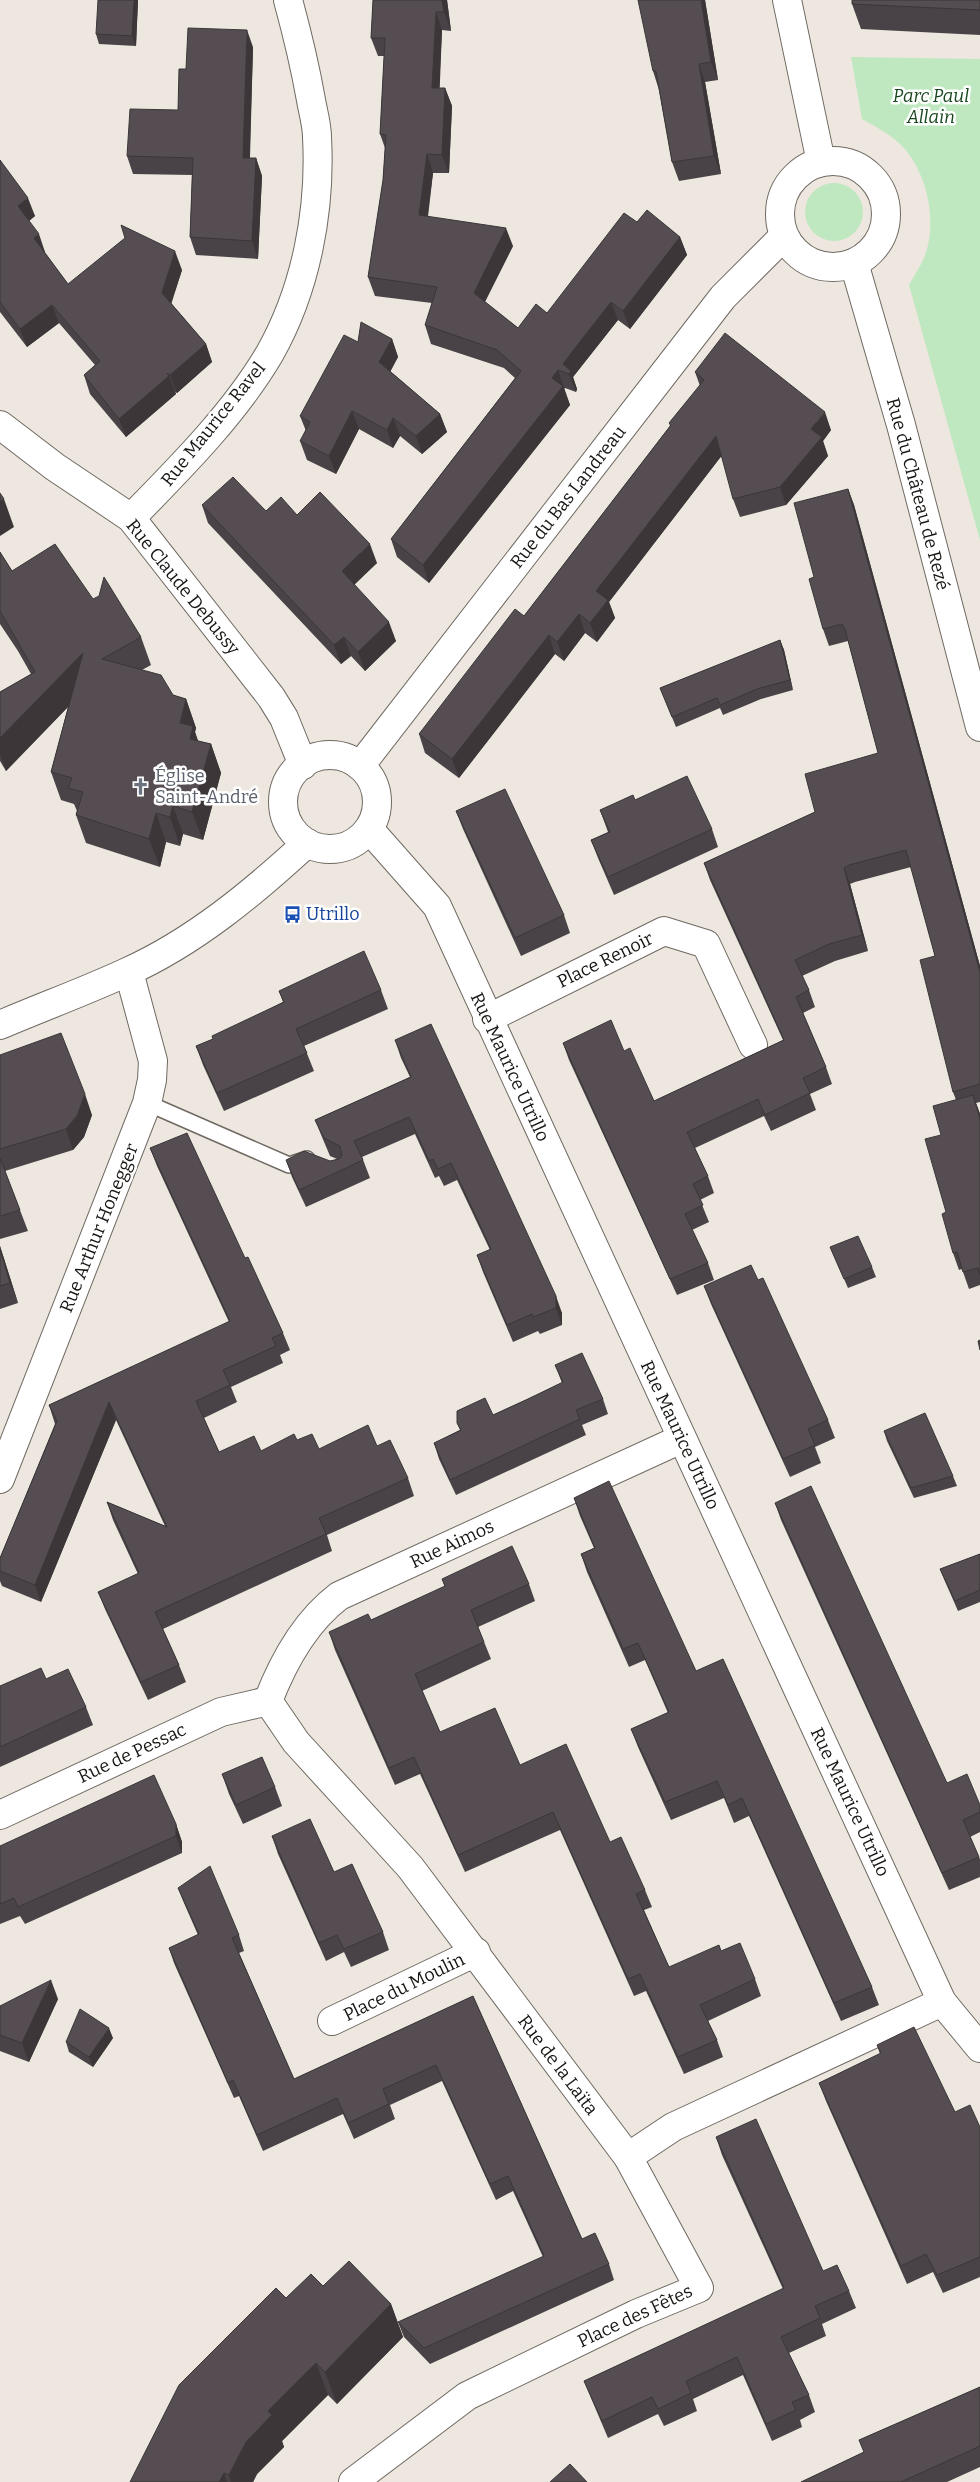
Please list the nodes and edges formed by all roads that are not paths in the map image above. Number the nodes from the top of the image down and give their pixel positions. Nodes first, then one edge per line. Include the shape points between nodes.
1 (288, 0) edge
2 (788, 0) edge
3 (821, 162) junction
4 (784, 236) junction
5 (854, 263) junction
6 (0, 425) edge
7 (131, 518) junction
8 (980, 726) edge
9 (303, 765) junction
10 (360, 766) junction
11 (369, 829) junction
12 (307, 843) junction
13 (129, 972) junction
14 (487, 1019) junction
15 (0, 1025) edge
16 (753, 1046) dead end
17 (147, 1104) junction
18 (325, 1164) edge
19 (681, 1439) junction
20 (0, 1479) edge
21 (268, 1700) junction
22 (0, 1815) edge
23 (476, 1952) junction
24 (942, 2002) junction
25 (332, 2021) dead end
26 (980, 2048) edge
27 (628, 2157) junction
28 (352, 2482) edge

1 - 7 street, Rue Maurice Ravel via 303,52 317,136 314,216 304,270 270,353 248,386 171,478
2 - 3 street
3 - 4 street via 800,172 785,190 780,213
3 - 5 street via 847,162 859,167 878,184 883,196 886,222 882,235 866,256
4 - 5 street via 792,247 814,263 841,267
4 - 10 street, Rue du Bas Landreau via 723,297
5 - 8 street, Rue du Château de Rezé
6 - 7 street, Rue Claude Debussy via 54,467
7 - 9 street, Rue Claude Debussy via 271,697 284,718
9 - 10 street via 317,758 336,756
9 - 12 street via 290,779 284,804 290,826
10 - 11 street via 371,780 376,796 375,816
11 - 12 street via 358,840 341,848 320,848
11 - 14 street, Rue Maurice Utrillo via 437,906
12 - 13 street via 241,900 181,943
13 - 15 street
13 - 17 street, Rue Arthur Honegger via 153,1061
14 - 16 street, Place Renoir via 664,931 706,944
14 - 19 street, Rue Maurice Utrillo
17 - 18 lane via 289,1165 310,1158
17 - 20 street, Rue Arthur Honegger
19 - 21 street, Rue Aimos via 339,1596 321,1609 284,1663
19 - 24 street, Rue Maurice Utrillo
21 - 22 street, Rue de Pessac via 221,1712
21 - 23 street, Rue de la Laïta via 296,1742 410,1867
23 - 25 street, Place du Moulin
23 - 27 street, Rue de la Laïta via 512,2005
24 - 26 street, Rue Maurice Utrillo
24 - 27 street via 673,2127
27 - 28 street, Place des Fêtes via 699,2288 636,2314 467,2396

